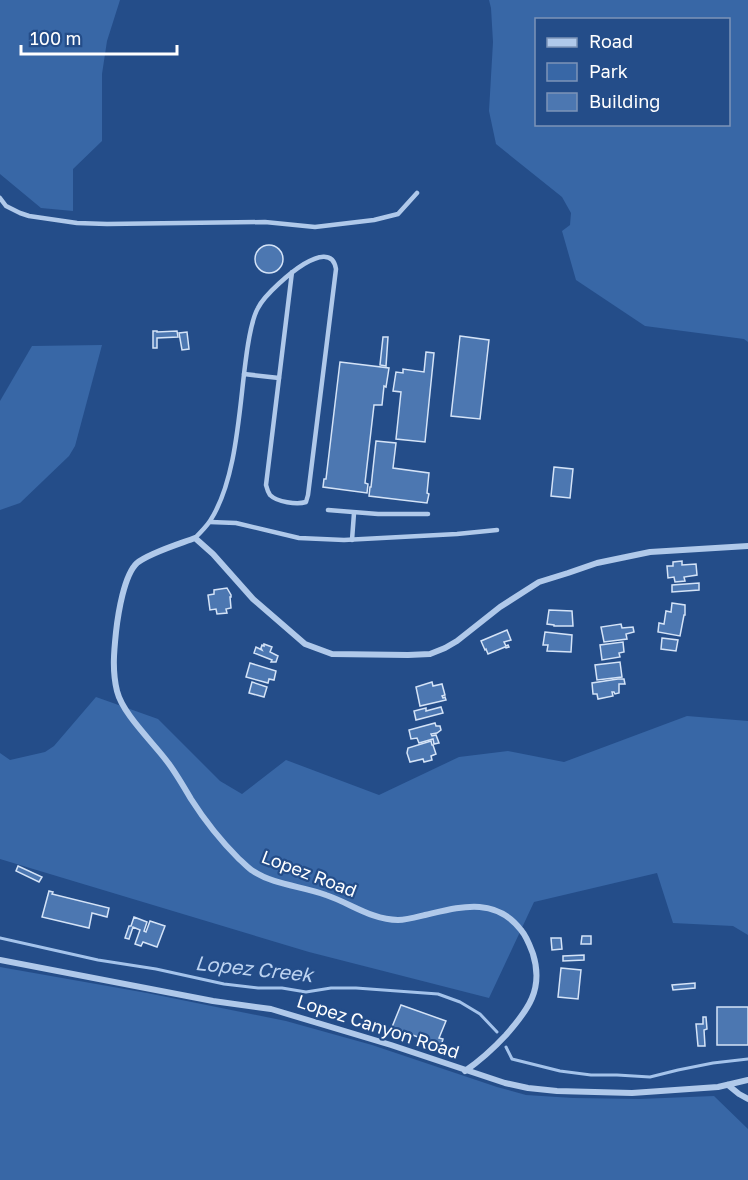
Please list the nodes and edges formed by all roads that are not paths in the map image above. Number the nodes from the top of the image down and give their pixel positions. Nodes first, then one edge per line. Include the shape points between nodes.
1 (417, 193) dead end
2 (0, 198) edge
3 (292, 272) junction
4 (244, 374) junction
5 (279, 378) junction
6 (328, 510) dead end
7 (354, 513) junction
8 (428, 514) dead end
9 (210, 522) junction
10 (497, 530) dead end
11 (195, 538) junction
12 (352, 540) junction
13 (748, 546) edge
14 (0, 960) edge
15 (465, 1071) junction
16 (748, 1080) edge
17 (728, 1085) junction
18 (748, 1099) edge

1 - 2 lane via 398,214 315,227 265,222 77,223 20,213
3 - 4 lane via 258,308
3 - 5 lane
3 - 5 lane via 318,257 331,259 336,269 308,495 306,502 299,504 273,497 266,485
4 - 5 lane
4 - 9 lane via 229,474
6 - 7 lane
7 - 8 lane
7 - 12 lane
9 - 11 lane
9 - 12 lane via 236,523 299,538
10 - 12 lane
11 - 13 street via 253,599 305,644 332,654 430,654 457,641 539,582 650,552
11 - 15 street, Lopez Road via 145,557 129,575 119,608 113,657 122,702 209,825 253,871 388,919 478,906 499,912 521,929 530,945 537,974 531,1003 490,1052
14 - 15 street, Lopez Canyon Road via 271,1009
15 - 17 street, Lopez Canyon Road via 505,1083 557,1091 632,1093
16 - 17 street, Lopez Canyon Road
17 - 18 street

